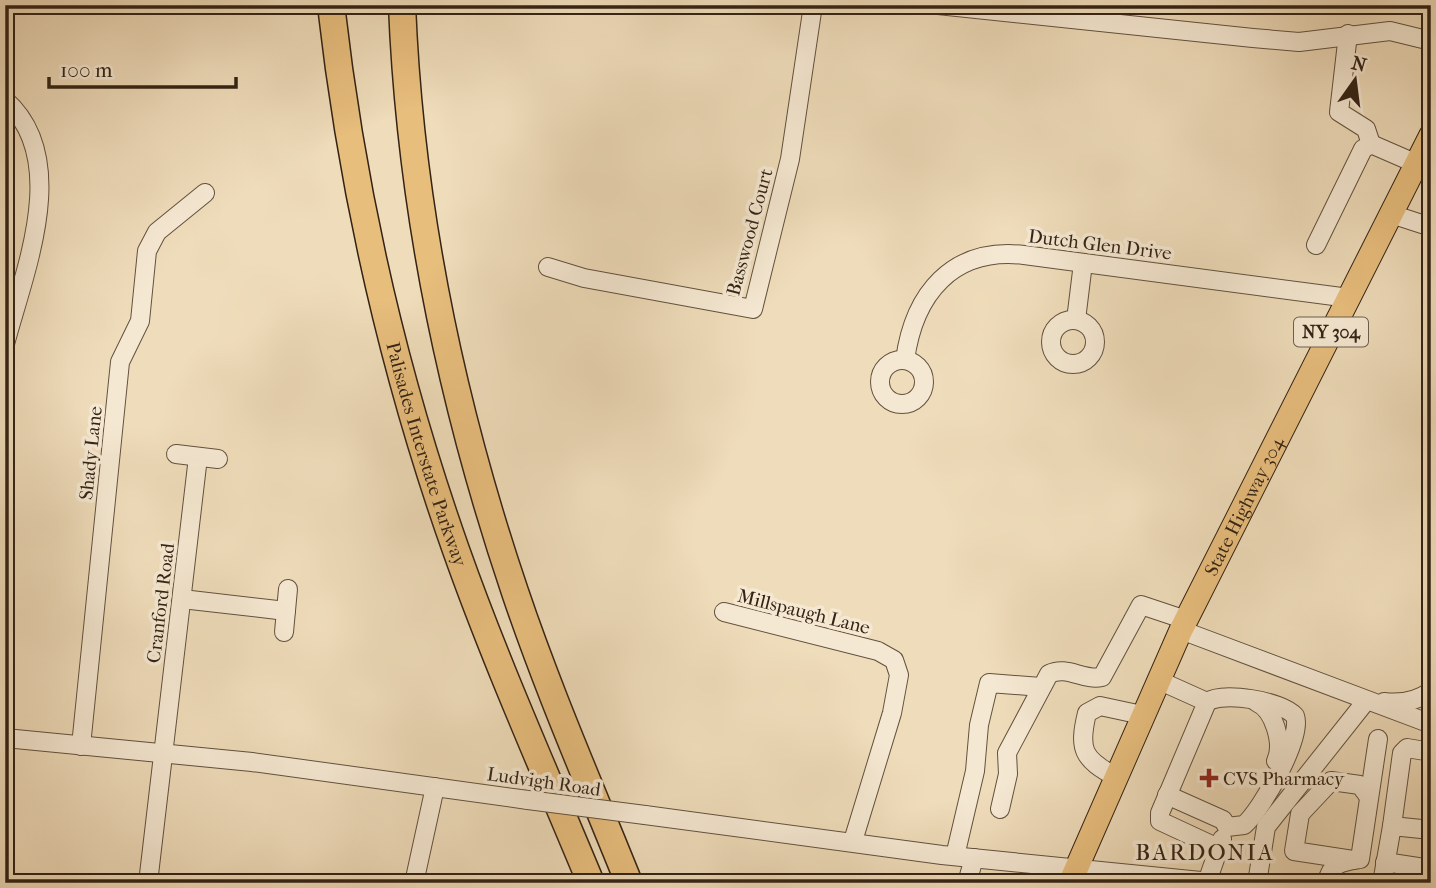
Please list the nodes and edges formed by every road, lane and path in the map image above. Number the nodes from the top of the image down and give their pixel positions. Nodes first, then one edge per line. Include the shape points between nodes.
1 (331, 5) edge
2 (402, 5) edge
3 (813, 5) edge
4 (941, 5) edge
5 (1348, 34) junction
6 (1431, 41) edge
7 (5, 100) edge
8 (1431, 135) edge
9 (1371, 144) junction
10 (1417, 164) junction
11 (205, 193) dead end
12 (1391, 214) junction
13 (1431, 227) edge
14 (1316, 245) dead end
15 (1083, 262) junction
16 (548, 267) dead end
17 (1349, 298) junction
18 (1076, 320) dead end
19 (5, 344) edge
20 (905, 360) dead end
21 (176, 454) dead end
22 (198, 457) junction
23 (218, 459) dead end
24 (288, 589) dead end
25 (182, 598) junction
26 (286, 611) junction
27 (724, 612) dead end
28 (1183, 625) junction
29 (284, 632) dead end
30 (1158, 680) junction
31 (1041, 687) junction
32 (1431, 691) edge
33 (1366, 701) junction
34 (1207, 702) junction
35 (1142, 715) junction
36 (1431, 724) edge
37 (5, 738) edge
38 (1378, 739) dead end
39 (81, 746) junction
40 (977, 752) junction
41 (1431, 752) edge
42 (1007, 753) junction
43 (164, 754) junction
44 (1116, 777) junction
45 (435, 787) junction
46 (1364, 791) junction
47 (1167, 795) junction
48 (1000, 809) dead end
49 (1392, 826) junction
50 (1231, 827) junction
51 (1431, 830) edge
52 (852, 841) junction
53 (1218, 848) junction
54 (955, 856) junction
55 (1321, 856) junction
56 (974, 859) junction
57 (1353, 860) junction
58 (1385, 862) junction
59 (1431, 869) edge
60 (1073, 876) edge
61 (1214, 882) edge
62 (148, 883) edge
63 (414, 883) edge
64 (591, 883) edge
65 (629, 883) edge
66 (967, 883) edge
67 (1257, 883) edge
68 (1317, 883) edge
69 (1327, 883) edge
70 (1382, 883) edge

1 - 64 highway, Palisades Interstate Parkway via 369,240 420,439 470,590
2 - 65 highway via 420,197 464,419 522,614
3 - 16 street, Basswood Court via 790,159 753,309 584,278
4 - 5 street via 1288,41
5 - 6 street via 1390,31
5 - 9 street via 1339,112 1366,129
7 - 19 street via 27,129 38,158 41,188
8 - 10 main road, State Highway 304 / NY 304
9 - 10 street
9 - 14 street via 1363,149
10 - 12 main road, State Highway 304 / NY 304
11 - 39 street, Shady Lane via 158,232 147,251 140,321 120,362
12 - 13 street
12 - 17 main road, State Highway 304 / NY 304
15 - 17 street, Dutch Glen Drive
15 - 18 street
15 - 20 street, Dutch Glen Drive via 1001,254 956,267 919,306
17 - 28 main road, State Highway 304 / NY 304
21 - 22 street
22 - 23 street
22 - 25 street, Cranford Road
24 - 26 street
25 - 26 street
25 - 43 street, Cranford Road
26 - 29 street
27 - 52 street, Millspaugh Lane via 878,651 894,660 898,675 892,713
28 - 30 main road, State Highway 304 / NY 304
28 - 31 street via 1141,605 1102,677 1058,670 1049,674
28 - 33 street
30 - 34 street
30 - 35 main road, State Highway 304 / NY 304
31 - 40 street via 990,682
31 - 42 street
32 - 33 street via 1399,704
33 - 36 street
33 - 67 street via 1266,827
34 - 47 street
34 - 50 street via 1217,696 1256,702 1267,710 1280,750 1259,798 1243,823
35 - 44 main road, State Highway 304 / NY 304
35 - 44 street via 1100,706 1087,713 1081,735 1091,764
37 - 39 street, Ludvigh Road
38 - 46 street
39 - 43 street, Ludvigh Road
40 - 42 street
40 - 54 street
41 - 49 street via 1407,748 1402,753
42 - 48 street via 1008,774
43 - 45 street, Ludvigh Road
43 - 62 street, Cranford Road
44 - 60 main road, State Highway 304 / NY 304
45 - 52 street, Ludvigh Road, bridge
45 - 63 street
46 - 55 street via 1331,781 1300,814 1294,851
46 - 57 street via 1360,859
47 - 50 street
47 - 53 street via 1160,821
49 - 51 street
49 - 58 street
50 - 53 street
52 - 54 street, Ludvigh Road
53 - 61 street
54 - 56 street, Ludvigh Road
55 - 57 street
55 - 68 street
56 - 60 street, Ludvigh Road
56 - 66 street
57 - 69 street via 1336,864
58 - 59 street
58 - 70 street
60 - 61 street, Ludvigh Road

